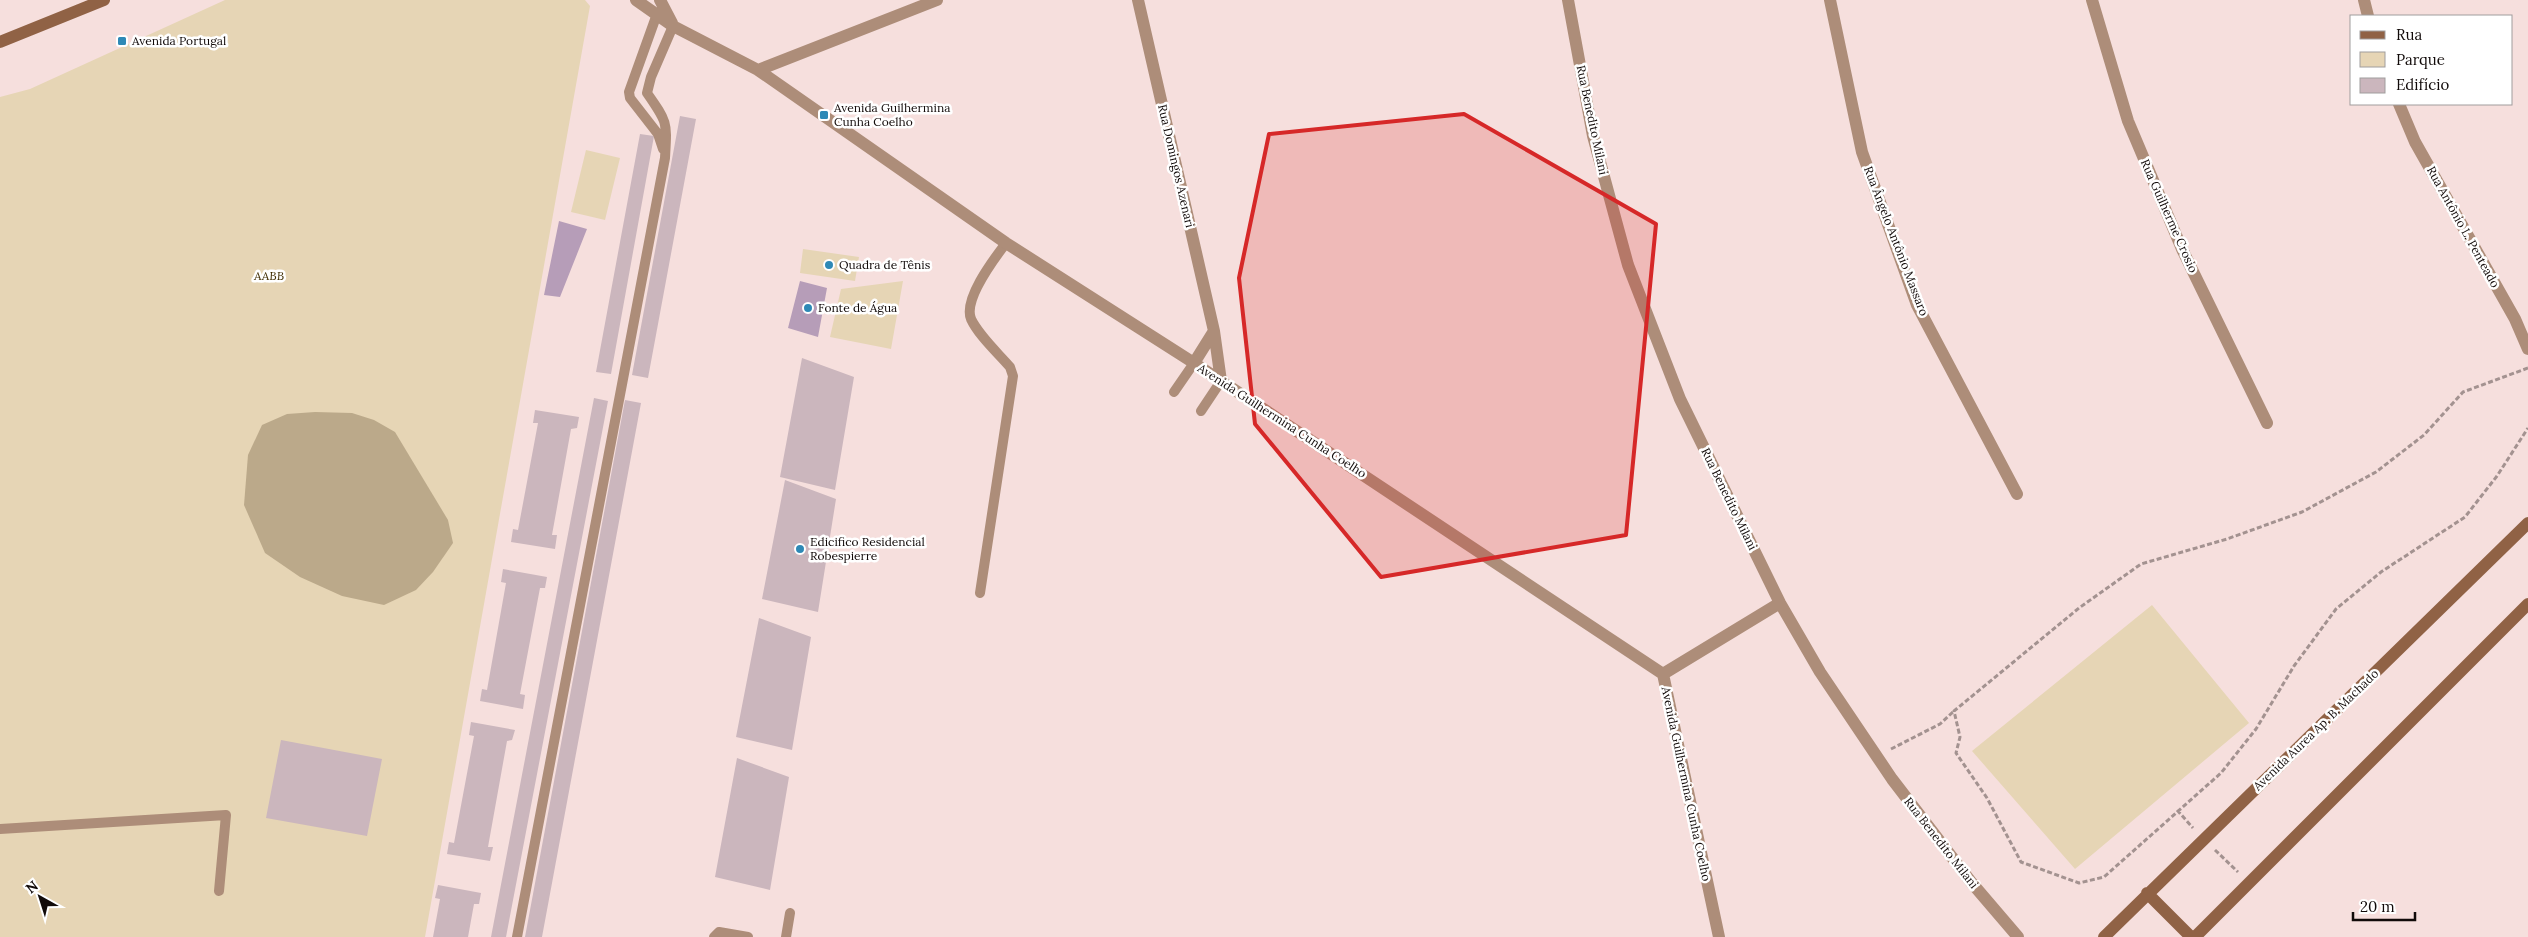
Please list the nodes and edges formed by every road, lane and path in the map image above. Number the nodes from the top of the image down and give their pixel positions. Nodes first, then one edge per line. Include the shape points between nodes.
1 (104, 0) edge
2 (636, 0) edge
3 (660, 0) edge
4 (937, 0) edge
5 (1138, 0) edge
6 (1568, 0) edge
7 (1830, 0) edge
8 (2092, 0) edge
9 (2364, 0) edge
10 (657, 14) junction
11 (2368, 15) edge
12 (673, 26) junction
13 (0, 42) edge
14 (758, 70) junction
15 (2399, 105) edge
16 (665, 158) junction
17 (1006, 243) junction
18 (1214, 332) junction
19 (2528, 349) edge
20 (1194, 363) junction
21 (2528, 368) edge
22 (1222, 381) junction
23 (1174, 392) dead end
24 (1201, 411) dead end
25 (2267, 424) dead end
26 (2528, 428) edge
27 (2017, 494) dead end
28 (2528, 523) edge
29 (980, 593) dead end
30 (1780, 603) junction
31 (2528, 604) edge
32 (1663, 674) junction
33 (1954, 711) junction
34 (1878, 758) junction
35 (0, 829) edge
36 (219, 891) dead end
37 (2147, 894) junction
38 (790, 913) dead end
39 (517, 937) edge
40 (714, 937) edge
41 (748, 937) edge
42 (786, 937) edge
43 (1718, 937) edge
44 (2018, 937) edge
45 (2104, 937) edge
46 (2193, 937) edge

1 - 13 street
2 - 10 street, Avenida Guilhermina Cunha Coelho
3 - 12 street
4 - 14 street
5 - 18 street, Rua Domingos Azenari
6 - 30 street, Rua Benedito Milani via 1593,136 1628,265 1680,399
7 - 27 street, Rua Ângelo Antônio Massaro via 1862,152 1918,306
8 - 25 street, Rua Guilherme Crosio via 2128,121 2182,249
9 - 11 street
10 - 12 street, Avenida Guilhermina Cunha Coelho
10 - 16 lane via 632,83 630,98 658,134
12 - 14 street, Avenida Guilhermina Cunha Coelho
12 - 16 lane via 647,93 667,126
14 - 17 street, Avenida Guilhermina Cunha Coelho
15 - 19 street, Rua Antônio L. Penteado via 2415,142
16 - 39 lane
17 - 20 street, Avenida Guilhermina Cunha Coelho
17 - 29 lane via 984,273 970,309 974,324 1013,376
18 - 20 street
18 - 22 street, Rua Domingos Azenari
20 - 22 street, Avenida Guilhermina Cunha Coelho
20 - 23 lane
21 - 33 path via 2463,392 2424,435 2376,472 2302,512 2227,539 2141,564 2079,608
22 - 24 lane
22 - 32 street, Avenida Guilhermina Cunha Coelho
26 - 33 path via 2465,517 2381,572 2336,609 2294,666 2256,729 2221,772 2104,877 2079,883 2021,862 1988,798 1956,753 1960,737
28 - 37 street, Avenida Aurea Ap. B. Machado
30 - 32 street
30 - 34 street, Rua Benedito Milani via 1820,672
31 - 46 street
32 - 43 street, Avenida Guilhermina Cunha Coelho
33 - 34 path via 1940,724
34 - 44 street, Rua Benedito Milani via 1971,882
35 - 36 lane via 226,815
37 - 45 street, Avenida Aurea Ap. B. Machado
37 - 46 street
38 - 42 lane
40 - 41 lane via 719,932

